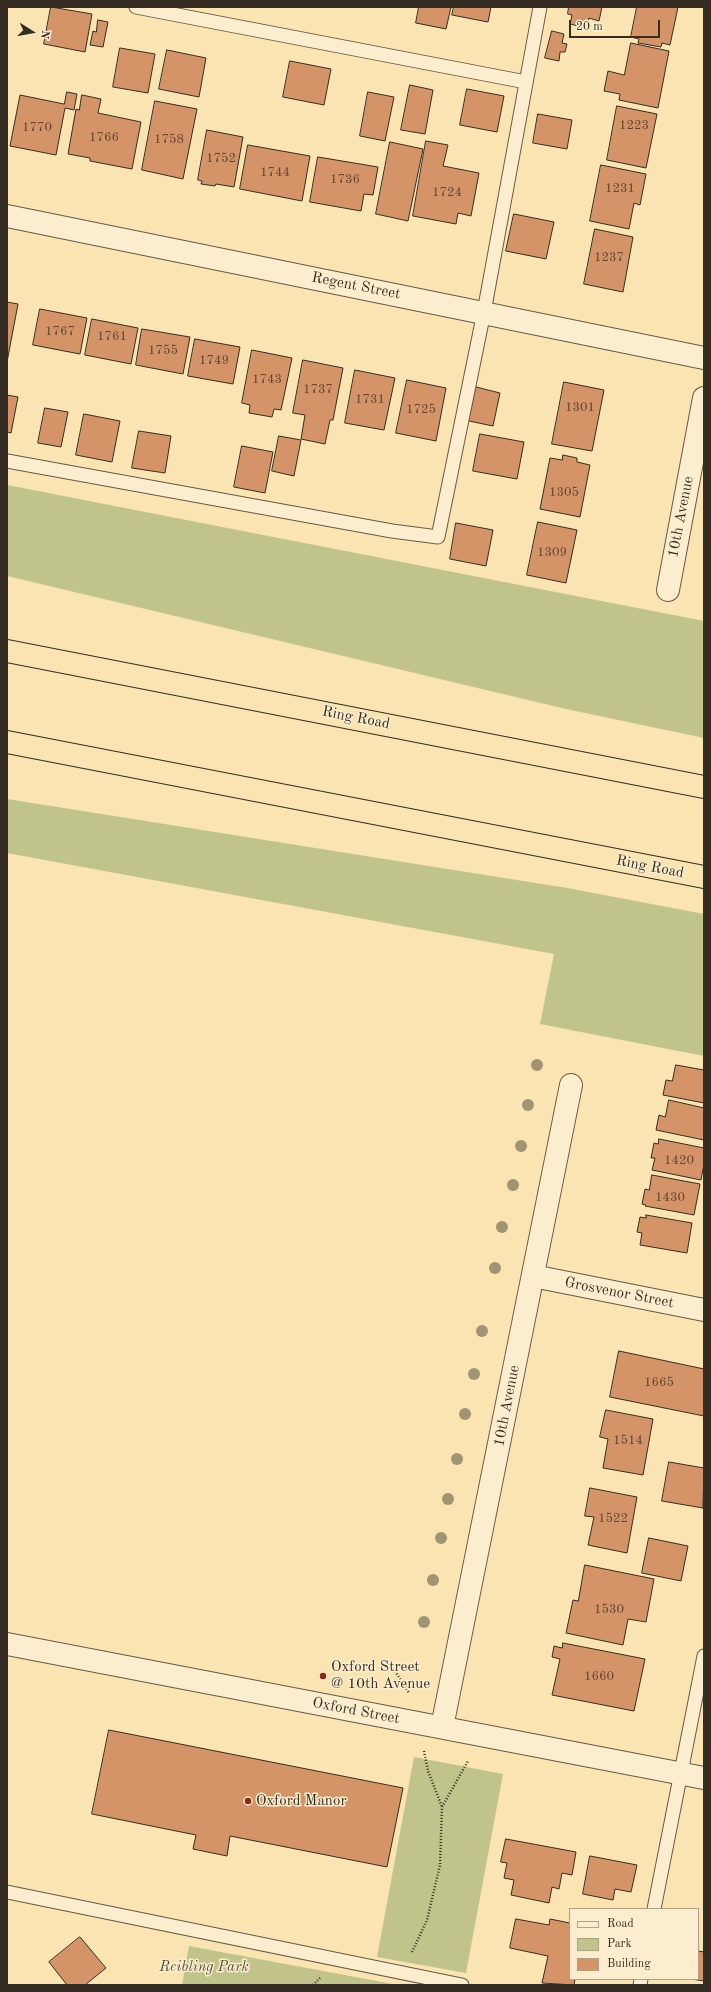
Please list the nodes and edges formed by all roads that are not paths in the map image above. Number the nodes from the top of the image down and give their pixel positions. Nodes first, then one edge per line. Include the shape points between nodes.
1 (136, 7) edge
2 (540, 7) edge
3 (526, 82) junction
4 (7, 216) edge
5 (484, 312) junction
6 (704, 358) edge
7 (704, 398) edge
8 (7, 461) edge
9 (668, 590) dead end
10 (7, 635) edge
11 (7, 651) edge
12 (121, 672) junction
13 (7, 742) edge
14 (704, 787) edge
15 (704, 877) edge
16 (571, 1085) dead end
17 (533, 1276) junction
18 (704, 1310) edge
19 (7, 1644) edge
20 (704, 1656) edge
21 (442, 1727) junction
22 (679, 1774) junction
23 (704, 1778) edge
24 (7, 1892) edge
25 (654, 1908) edge
26 (462, 1985) edge

1 - 3 lane
2 - 3 lane
3 - 5 lane
4 - 5 street, Regent Street
5 - 6 street, Regent Street
5 - 8 lane via 438,537 392,531
7 - 9 street, 10th Avenue
10 - 12 highway
11 - 12 highway, Ring Road
12 - 14 highway, Ring Road
13 - 15 highway, Ring Road
16 - 17 street, 10th Avenue
17 - 18 street, Grosvenor Street
17 - 21 street, 10th Avenue
19 - 21 street, Oxford Street
20 - 22 lane
21 - 22 street, Oxford Street
22 - 23 street, Oxford Street
22 - 25 lane
24 - 26 lane

